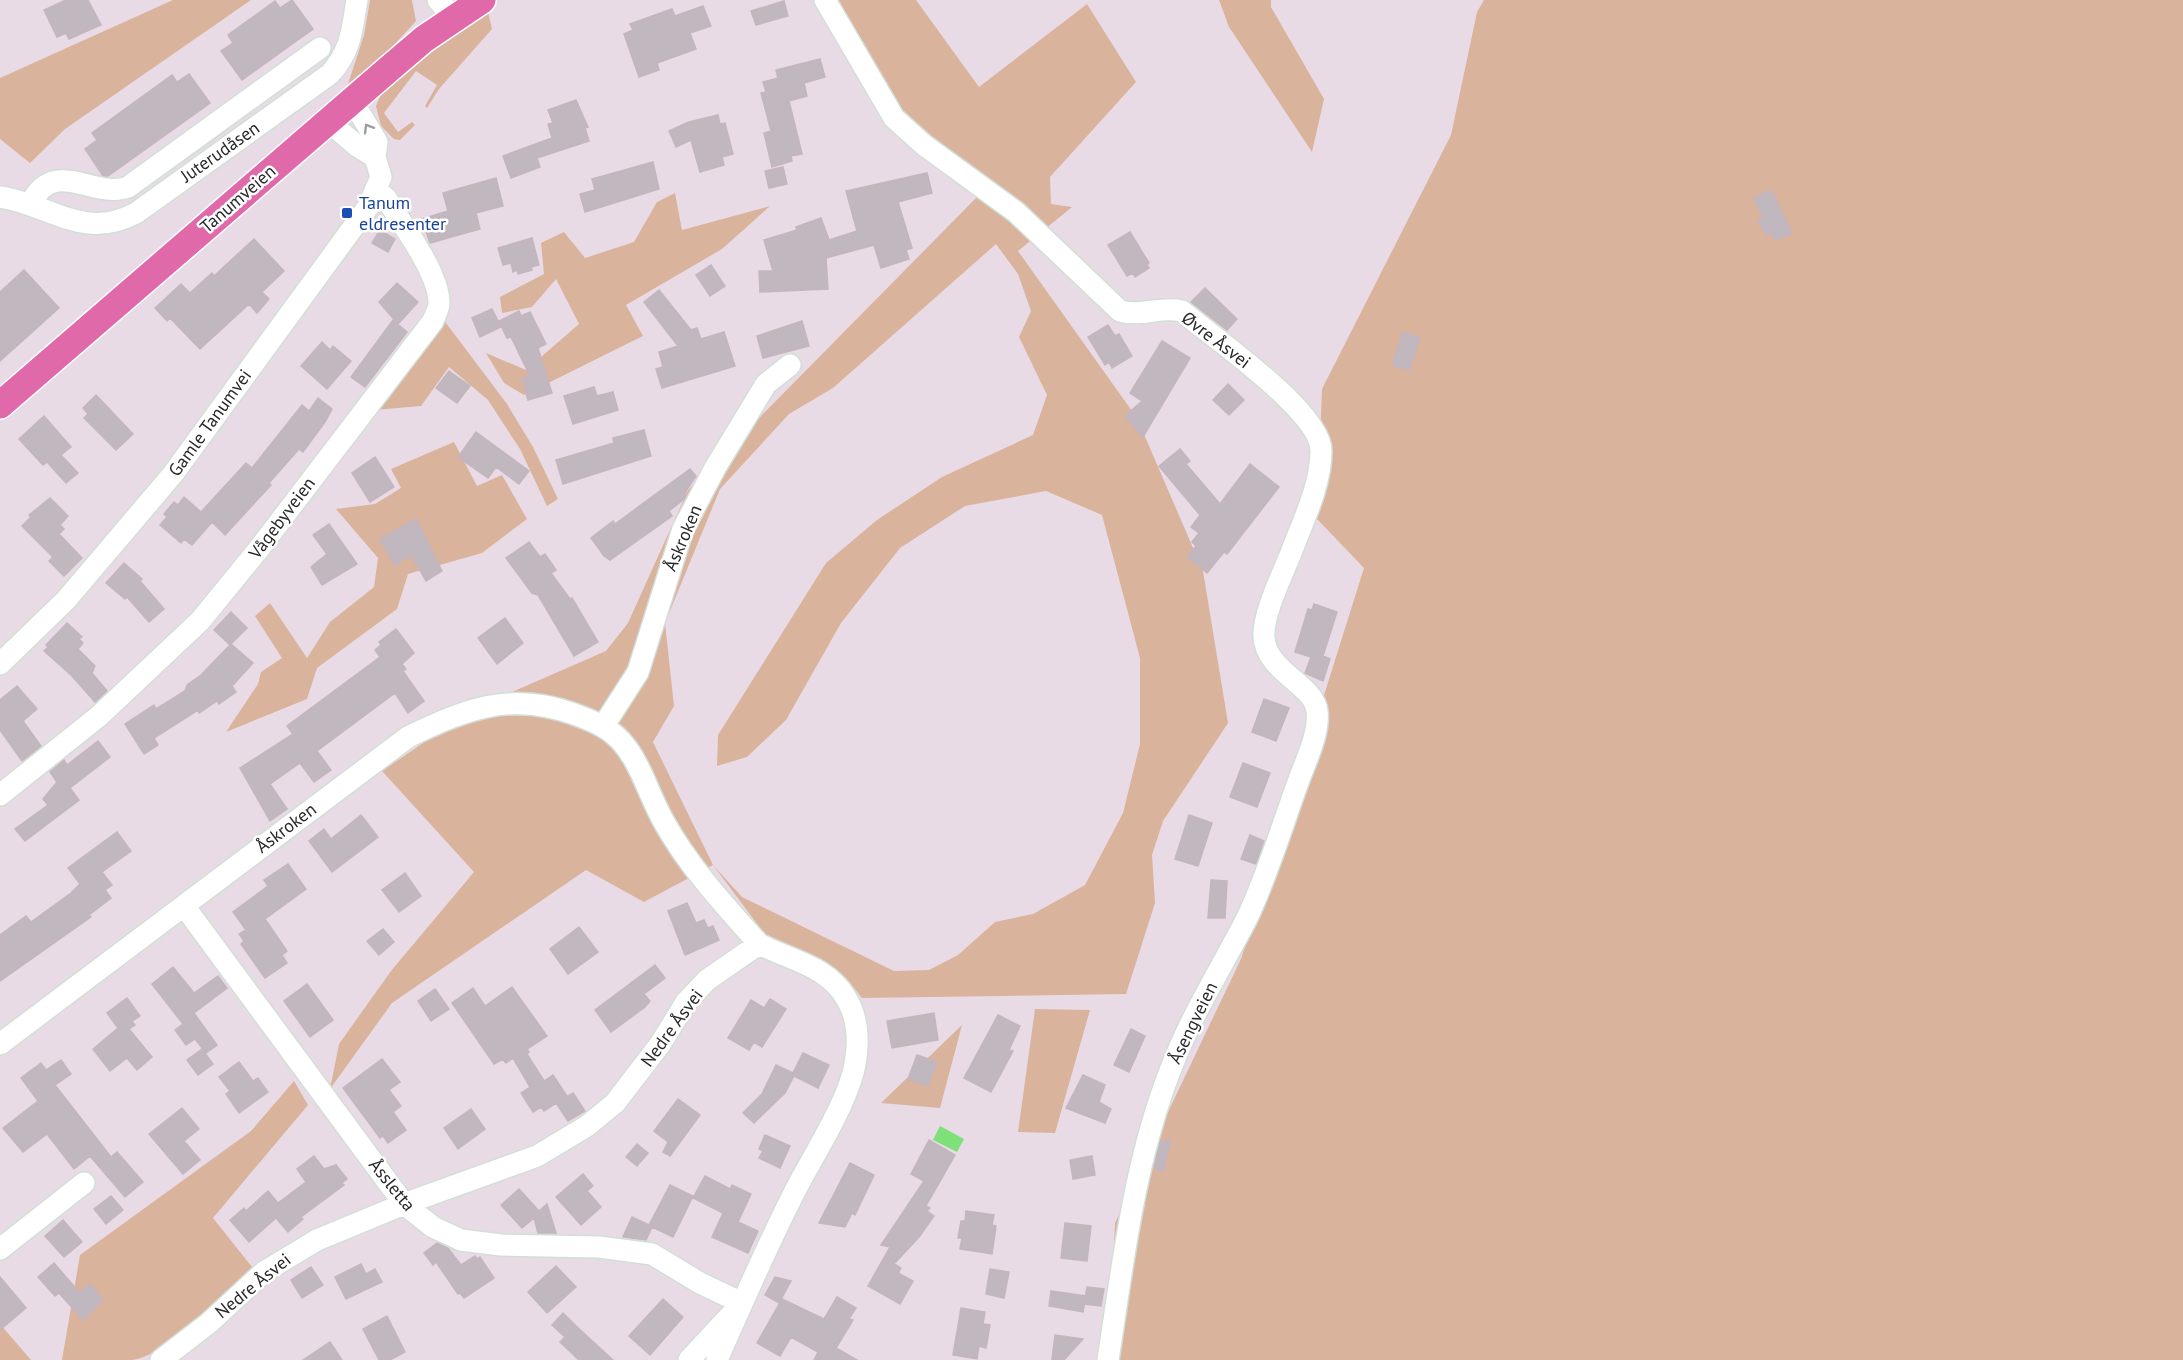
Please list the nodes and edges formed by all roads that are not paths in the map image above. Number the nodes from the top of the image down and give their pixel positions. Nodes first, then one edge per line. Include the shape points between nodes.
1 (357, 0) edge
2 (482, 0) edge
3 (825, 0) edge
4 (446, 9) edge
5 (321, 48) dead end
6 (352, 100) junction
7 (328, 121) junction
8 (375, 158) junction
9 (377, 191) junction
10 (0, 197) edge
11 (30, 205) junction
12 (790, 365) dead end
13 (0, 405) edge
14 (0, 664) edge
15 (1314, 699) joint
16 (604, 725) junction
17 (0, 795) edge
18 (184, 906) junction
19 (759, 944) junction
20 (0, 1044) edge
21 (84, 1184) dead end
22 (404, 1204) junction
23 (0, 1249) edge
24 (742, 1303) junction
25 (161, 1360) edge
26 (689, 1360) edge
27 (717, 1360) edge
28 (1108, 1360) edge

1 - 11 street, Juterudåsen via 344,59 330,74 136,213 117,223 94,226
2 - 4 main road, Tanumveien
3 - 15 street, Øvre Åsvei via 894,118 924,145 1016,212 1120,311 1134,315 1165,308 1182,312 1264,376 1317,434 1322,448 1319,474 1271,603 1263,637 1283,674
4 - 6 main road, Tanumveien
5 - 11 street, Juterudåsen via 128,187 110,189 56,181 43,187
6 - 7 main road, Tanumveien
8 -> 6 street via 377,142
7 - 8 street
7 - 13 main road, Tanumveien
8 - 9 street via 381,177
9 - 14 street, Gamle Tanumvei via 173,474 66,600
9 - 17 street, Vågebyveien via 386,198 426,263 439,304 433,321 200,621 99,716
10 - 11 street, Juterudåsen
12 - 16 street, Åskroken via 766,384 689,519 655,610 638,672
15 - 28 street, Åsengveien via 1318,713 1311,744 1248,915 1188,1028 1152,1124 1135,1190
16 - 18 street, Åskroken via 557,708 512,701 451,716 408,736
16 - 19 street, Åskroken via 629,752 664,822 694,867
18 - 20 street, Åskroken
18 - 22 street, Åssletta
19 - 22 street, Nedre Åsvei via 707,980 686,1002 661,1043 615,1103 587,1126 537,1156
19 - 24 street via 827,975 846,998 856,1023 857,1051 843,1098 778,1223
21 - 23 street
22 - 24 street, Åssletta via 433,1227 461,1240 599,1247 652,1254
22 - 25 street, Nedre Åsvei via 317,1240 287,1257
24 - 26 street
24 - 27 street

